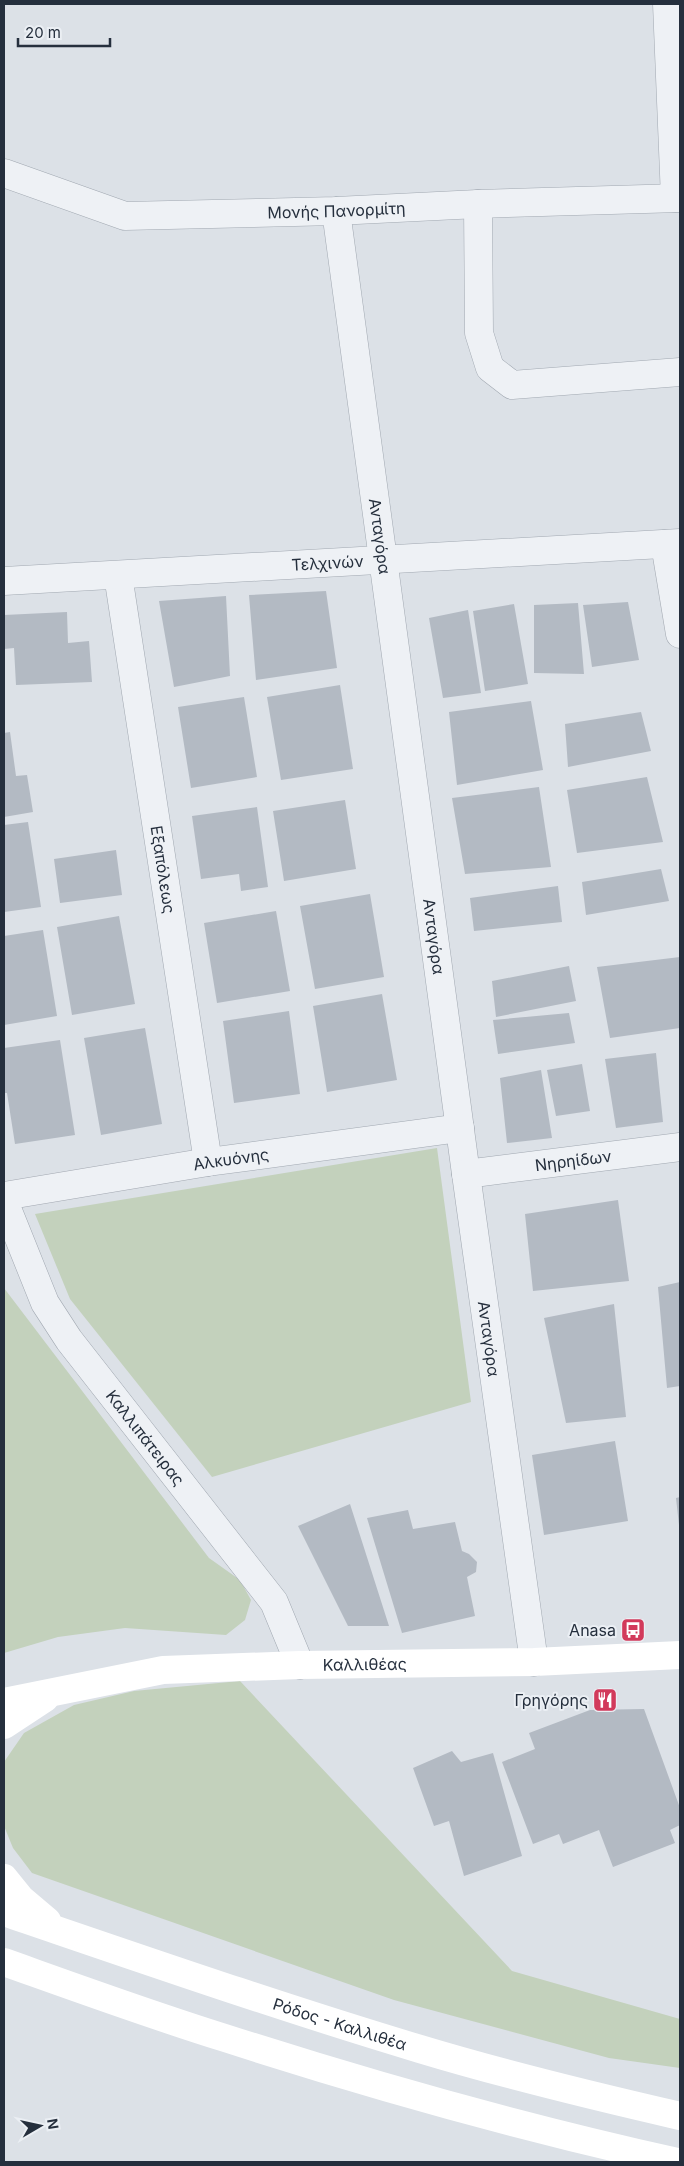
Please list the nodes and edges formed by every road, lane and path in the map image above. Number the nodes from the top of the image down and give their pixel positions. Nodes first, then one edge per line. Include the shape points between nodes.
1 (667, 4) edge
2 (4, 173) edge
3 (678, 198) edge
4 (478, 204) junction
5 (336, 211) junction
6 (680, 372) edge
7 (673, 544) edge
8 (382, 559) junction
9 (118, 575) junction
10 (4, 581) edge
11 (680, 634) edge
12 (460, 1128) junction
13 (680, 1147) edge
14 (208, 1162) junction
15 (466, 1174) junction
16 (4, 1196) edge
17 (4, 1201) edge
18 (680, 1655) edge
19 (534, 1662) junction
20 (300, 1665) junction
21 (52, 1693) junction
22 (4, 1702) edge
23 (4, 1725) edge
24 (4, 1878) edge
25 (4, 1912) edge
26 (58, 1930) junction
27 (4, 1962) edge
28 (680, 2116) edge
29 (677, 2162) edge

1 - 3 street
2 - 5 street, Μονής Πανορμίτη via 125,216
3 - 4 street, Μονής Πανορμίτη
4 - 5 street, Μονής Πανορμίτη
4 - 6 street via 479,333 490,368 512,385
5 - 8 street, Ανταγόρα
7 - 8 street, Τελχινών
7 - 11 street
8 - 9 street, Τελχινών
8 - 12 street, Ανταγόρα
9 - 10 street, Τελχινών
9 - 14 street, Εξαπόλεως
12 - 14 street, Αλκυόνης
12 - 15 street, Ανταγόρα
13 - 15 street, Νηρηίδων
14 - 16 street, Αλκυόνης
15 - 19 street, Ανταγόρα
17 - 20 street, Καλλιπάτειρας via 49,1310 274,1602
18 - 19 main road, Καλλιθέας
19 - 20 main road, Καλλιθέας
20 - 21 main road, Καλλιθέας via 163,1670
21 - 22 main road, Καλλιθέας
21 - 23 main road, Καλλιθέας
24 - 26 main road via 21,1899
25 - 26 main road, Ρόδος - Καλλιθέα
26 - 28 main road, Ρόδος - Καλλιθέα via 246,1995 422,2050
27 - 29 main road via 224,2038 406,2094 563,2136

